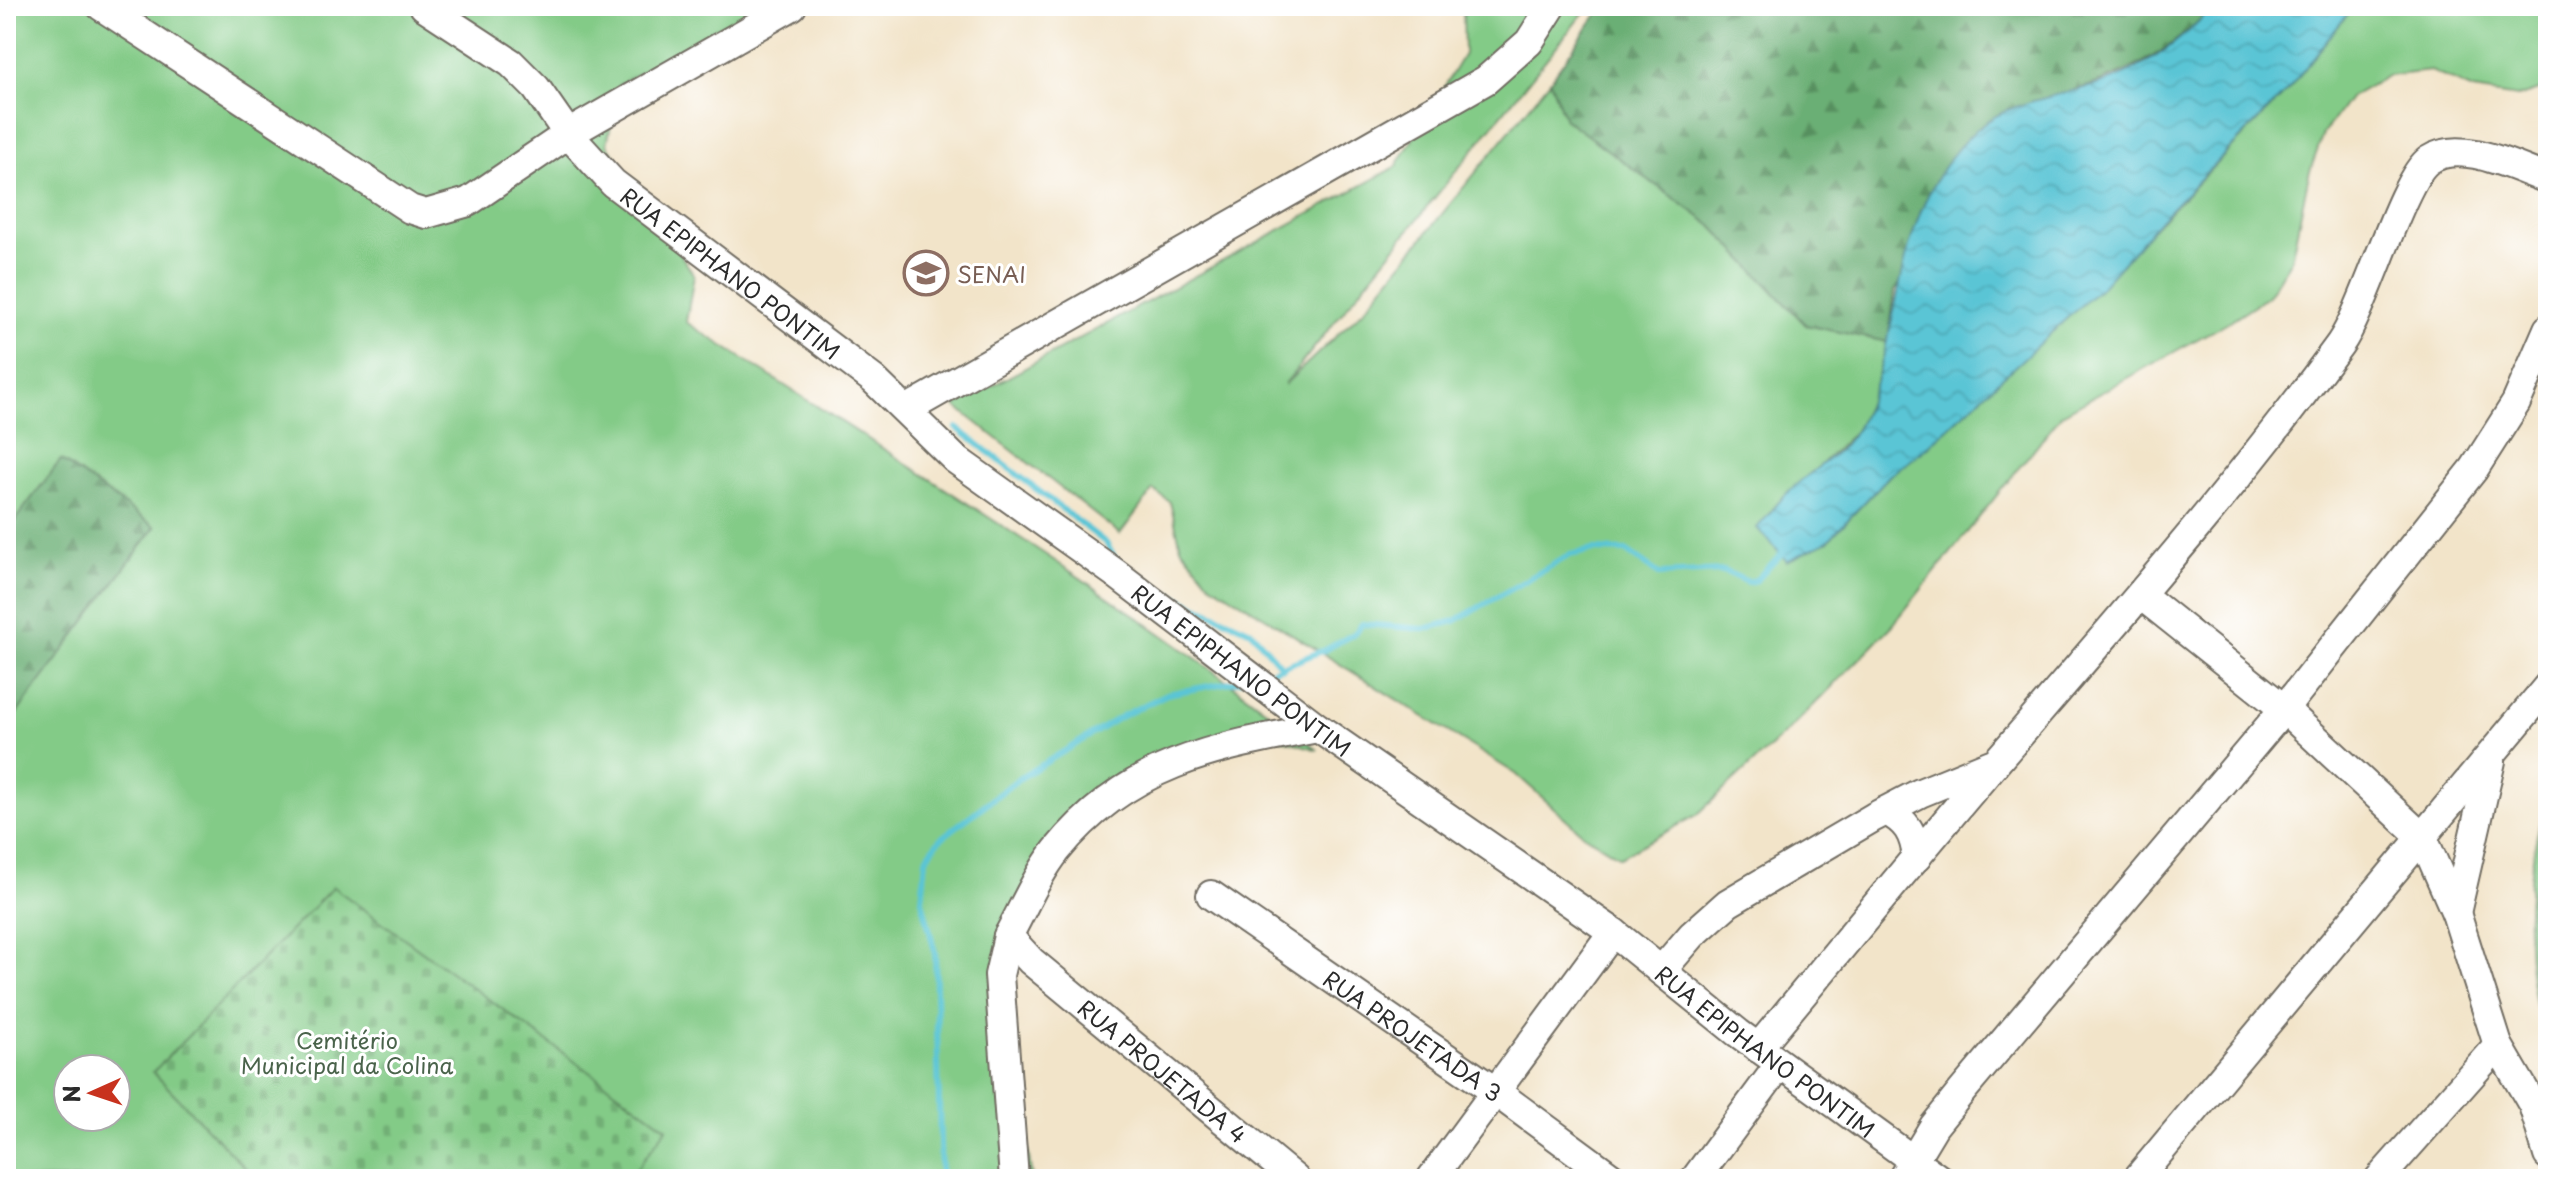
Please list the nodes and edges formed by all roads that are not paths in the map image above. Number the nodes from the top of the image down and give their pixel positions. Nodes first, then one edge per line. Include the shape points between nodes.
1 (101, 6) edge
2 (424, 6) edge
3 (1552, 6) edge
4 (769, 10) edge
5 (568, 134) junction
6 (2548, 179) edge
7 (2548, 329) edge
8 (906, 410) junction
9 (2141, 595) junction
10 (2548, 686) edge
11 (2284, 709) junction
12 (1318, 728) junction
13 (2494, 752) junction
14 (1996, 762) junction
15 (1886, 811) junction
16 (2423, 838) junction
17 (1917, 857) junction
18 (1211, 895) dead end
19 (2456, 913) junction
20 (1613, 932) junction
21 (1008, 936) junction
22 (1661, 971) junction
23 (2498, 1045) junction
24 (1769, 1056) junction
25 (1496, 1092) junction
26 (2548, 1155) edge
27 (1908, 1170) edge
28 (1014, 1179) edge
29 (1295, 1179) edge
30 (1431, 1179) edge
31 (1614, 1179) edge
32 (1695, 1179) edge
33 (1939, 1179) edge
34 (2137, 1179) edge
35 (2379, 1179) edge

1 - 5 street via 410,209 426,214 468,202
2 - 5 street, RUA EPIPHANO PONTIM via 511,63
3 - 8 street via 1529,42 1486,80
4 - 5 street
5 - 8 street, RUA EPIPHANO PONTIM via 613,183 874,380
6 - 9 street via 2465,152 2444,152 2426,161 2342,341
7 - 11 street via 2516,403 2474,469
8 - 12 street, RUA EPIPHANO PONTIM via 955,459
9 - 11 street
9 - 14 street
10 - 13 street
11 - 16 street
11 - 27 street via 1963,1090
12 - 20 street, RUA EPIPHANO PONTIM
12 - 21 street via 1242,742 1152,771 1116,793 1055,852
13 - 16 street
13 - 19 street
14 - 15 street
14 - 17 street
15 - 17 street via 1910,829
15 - 22 street via 1728,903
16 - 19 street
16 - 34 street
17 - 24 street
18 - 25 street, RUA PROJETADA 3
19 - 23 street
20 - 22 street, RUA EPIPHANO PONTIM
20 - 25 street
21 - 28 street via 999,975
21 - 29 street, RUA PROJETADA 4 via 1031,961
22 - 24 street, RUA EPIPHANO PONTIM
23 - 26 street via 2533,1105
23 - 35 street
24 - 27 street, RUA EPIPHANO PONTIM
24 - 32 street
25 - 30 street
25 - 31 street, RUA PROJETADA 3
27 - 33 street, RUA EPIPHANO PONTIM

